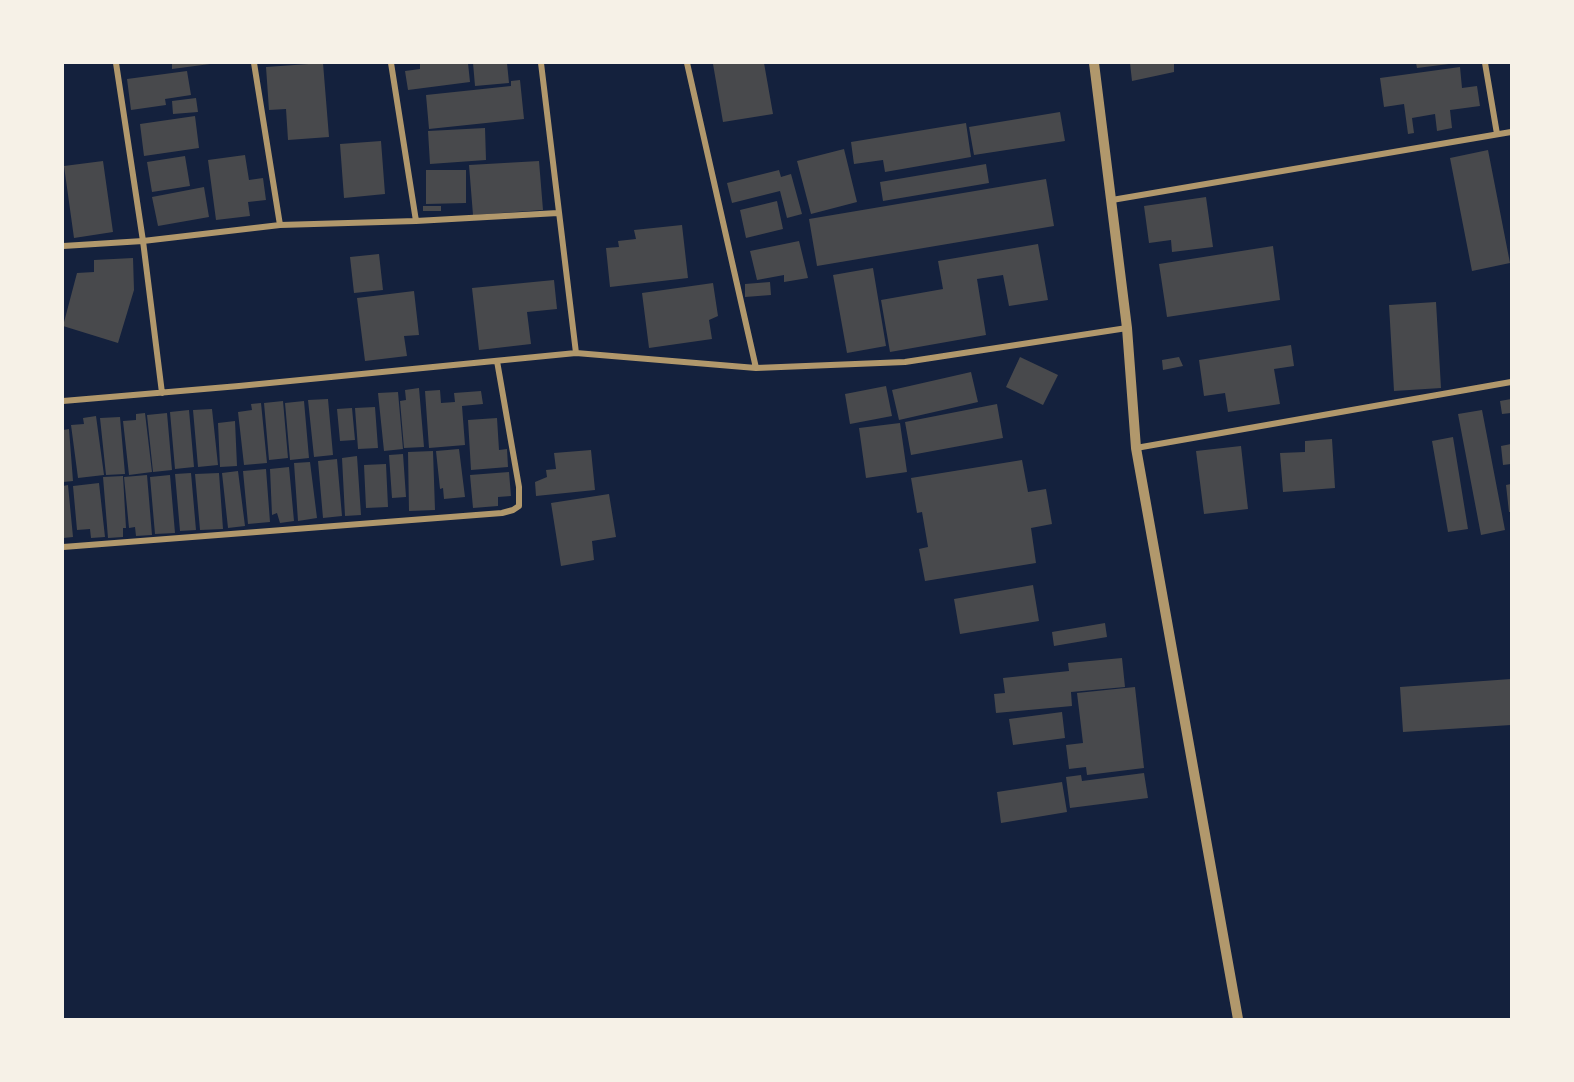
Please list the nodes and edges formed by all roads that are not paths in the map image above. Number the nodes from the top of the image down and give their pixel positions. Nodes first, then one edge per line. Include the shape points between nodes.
1 (116, 63) edge
2 (254, 63) edge
3 (392, 63) edge
4 (541, 63) edge
5 (687, 63) edge
6 (1094, 63) edge
7 (1485, 63) edge
8 (1511, 132) edge
9 (1497, 134) junction
10 (1112, 200) junction
11 (558, 213) junction
12 (416, 221) junction
13 (280, 225) junction
14 (143, 241) junction
15 (63, 246) edge
16 (1127, 328) junction
17 (576, 353) junction
18 (497, 361) junction
19 (756, 369) junction
20 (1511, 382) edge
21 (162, 393) junction
22 (63, 401) edge
23 (1136, 448) junction
24 (63, 547) edge
25 (1238, 1019) edge

1 - 14 street
2 - 13 street
3 - 12 street
4 - 11 street
5 - 19 street
6 - 10 street
7 - 9 street
8 - 9 street
9 - 10 street
10 - 16 street
11 - 12 street
11 - 17 street
12 - 13 street
13 - 14 street
14 - 15 street
14 - 21 street
16 - 19 street via 905,362
16 - 23 street
17 - 18 street
17 - 19 street
18 - 21 street
18 - 24 street via 519,487 519,506 513,510
20 - 23 street
21 - 22 street
23 - 25 street

